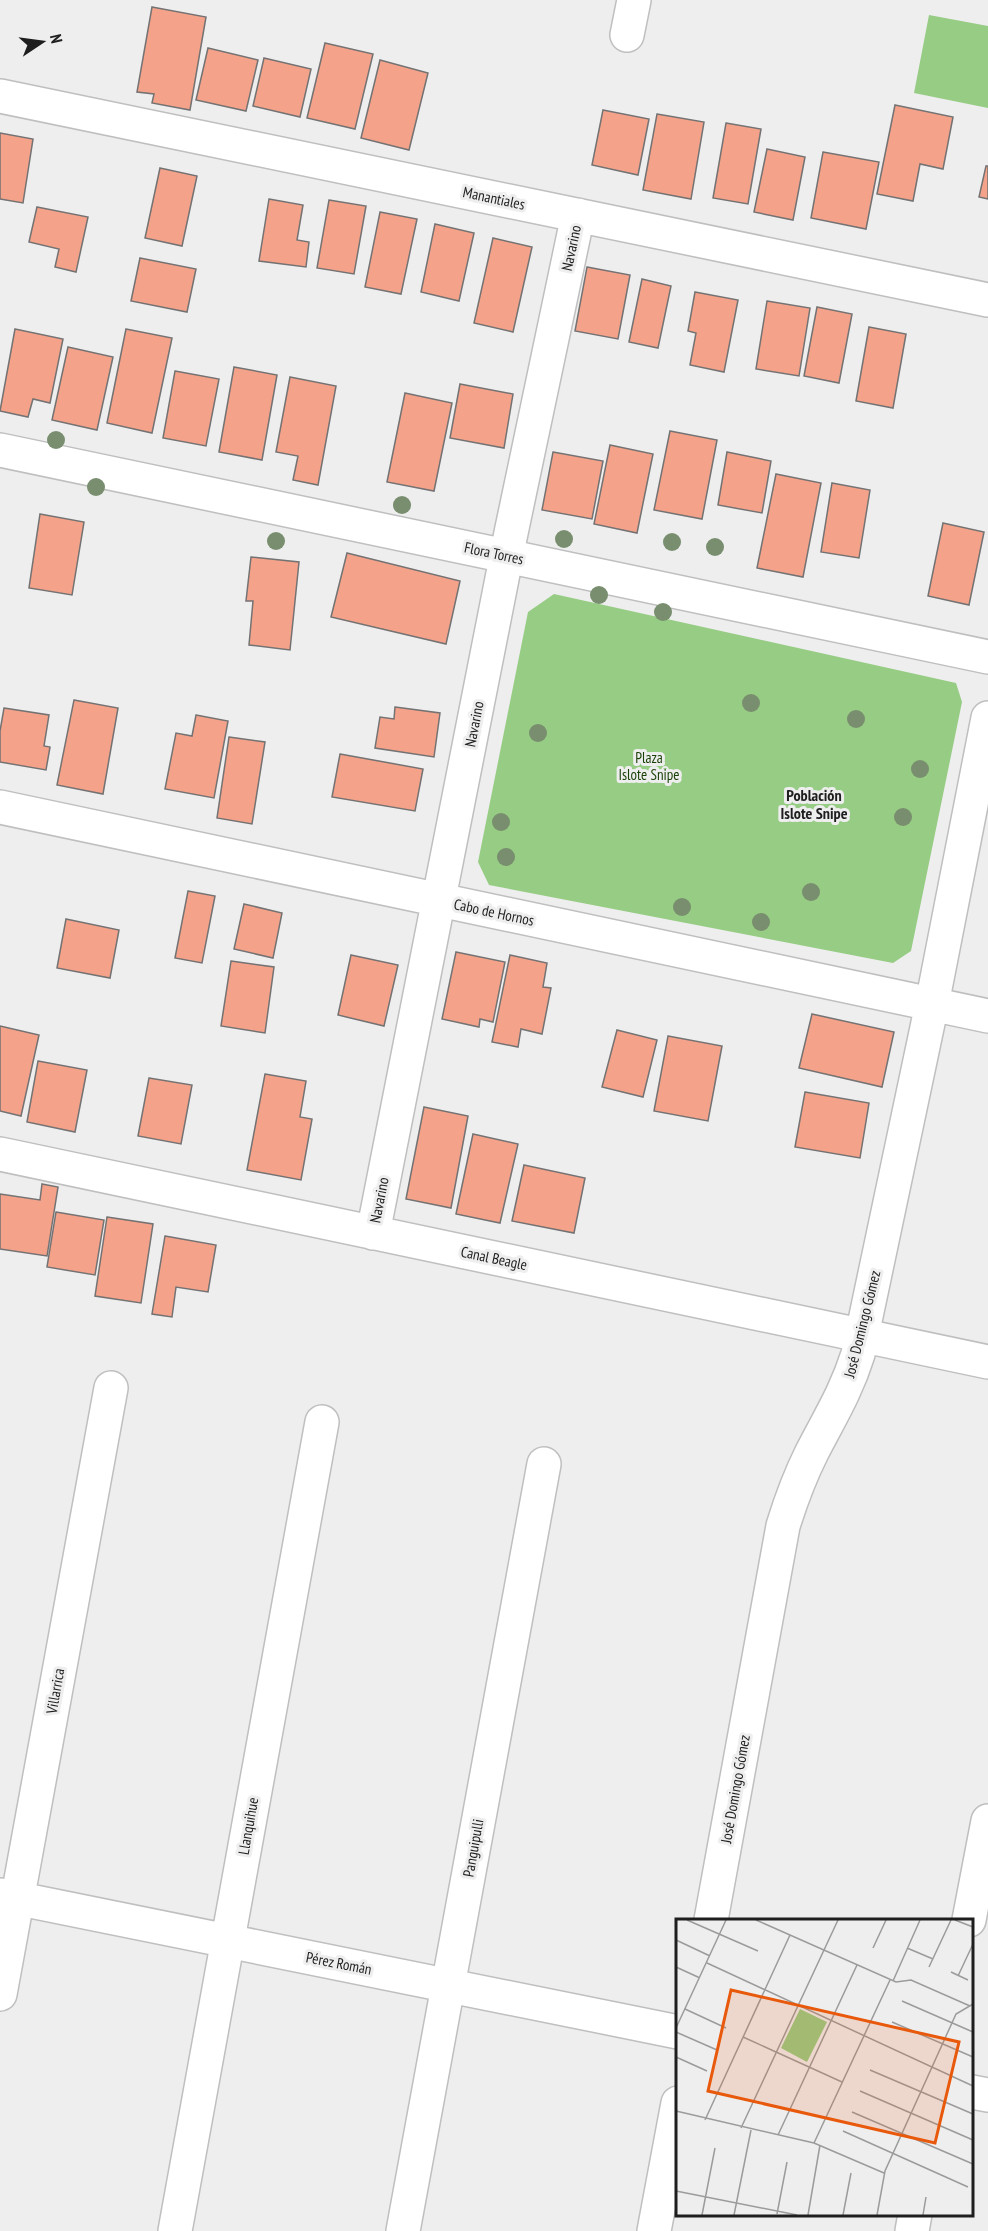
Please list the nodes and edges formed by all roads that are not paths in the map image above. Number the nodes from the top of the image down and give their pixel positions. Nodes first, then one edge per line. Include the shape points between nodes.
1 (634, 0) edge
2 (627, 35) dead end
3 (0, 96) edge
4 (578, 215) junction
5 (988, 300) edge
6 (0, 450) edge
7 (507, 556) junction
8 (988, 657) edge
9 (988, 718) edge
10 (0, 807) edge
11 (439, 900) junction
12 (932, 1004) junction
13 (988, 1016) edge
14 (0, 1154) edge
15 (373, 1233) junction
16 (862, 1336) junction
17 (988, 1362) edge
18 (111, 1388) dead end
19 (322, 1422) dead end
20 (544, 1464) dead end
21 (988, 1821) edge
22 (9, 1897) edge
23 (711, 1919) edge
24 (969, 1919) edge
25 (227, 1941) junction
26 (448, 1985) junction
27 (0, 1994) edge
28 (676, 2032) edge
29 (973, 2092) edge
30 (988, 2095) edge
31 (676, 2114) edge
32 (915, 2216) edge
33 (175, 2231) edge
34 (403, 2231) edge
35 (654, 2231) edge
36 (912, 2231) edge

1 - 2 street
3 - 4 street, Manantiales
4 - 5 street, Manantiales
4 - 7 street, Navarino
6 - 7 street, Flora Torres
7 - 8 street, Flora Torres
7 - 11 street, Navarino
9 - 12 street, José Domingo Gómez
10 - 11 street, Cabo de Hornos
11 - 12 street, Cabo de Hornos
11 - 15 street, Navarino
12 - 13 street, Cabo de Hornos
12 - 16 street, José Domingo Gómez
14 - 15 street, Canal Beagle
15 - 16 street, Canal Beagle
16 - 17 street, Canal Beagle
16 - 23 street, José Domingo Gómez via 852,1375 813,1450 783,1526
18 - 22 street, Villarrica
19 - 25 street, Llanquihue
20 - 26 street, Panguipulli
21 - 24 street
22 - 25 street, Pérez Román
22 - 27 street, Villarrica
25 - 26 street, Pérez Román
25 - 33 street, Llanquihue
26 - 28 street, Pérez Román
26 - 34 street, Panguipulli
29 - 30 street
31 - 35 street
32 - 36 street

